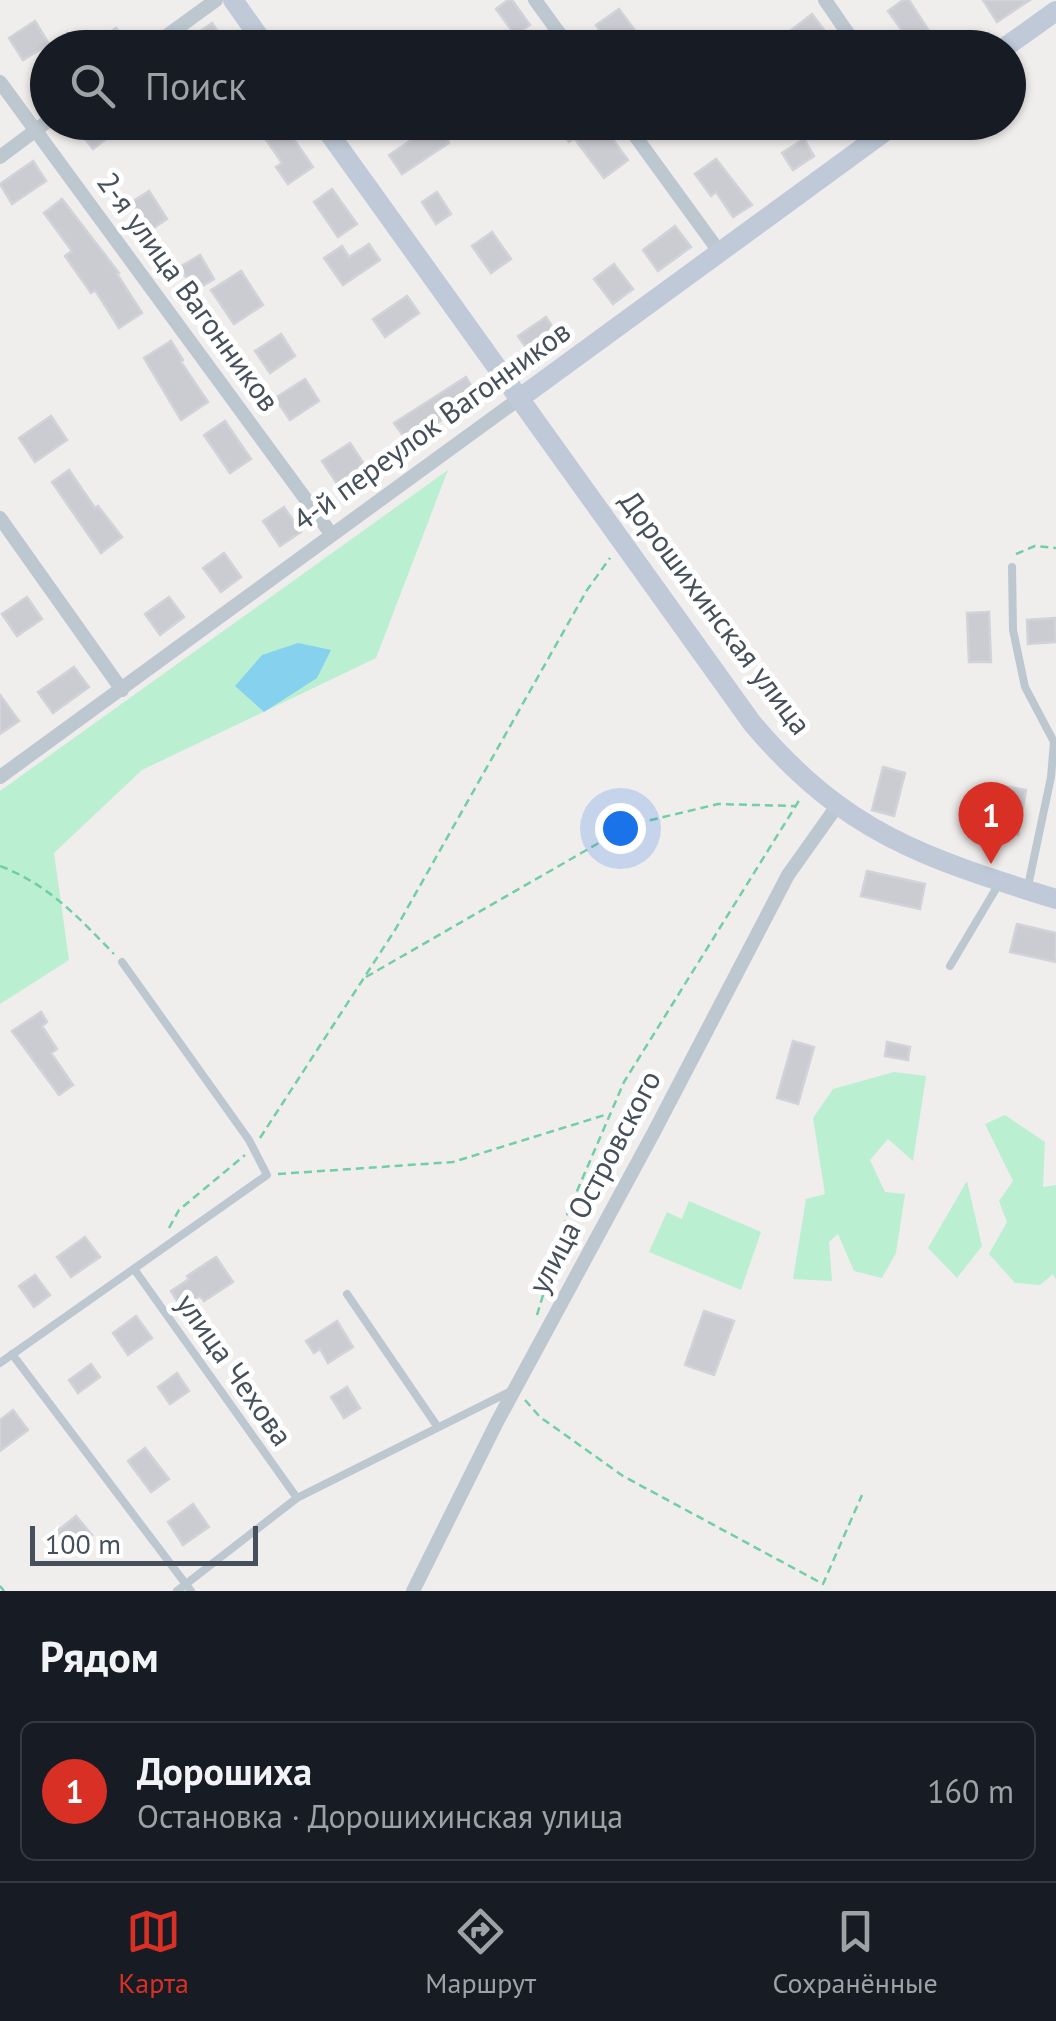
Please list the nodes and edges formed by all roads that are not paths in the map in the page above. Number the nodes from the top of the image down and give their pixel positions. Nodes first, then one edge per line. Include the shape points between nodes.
1 (216, 0) edge
2 (233, 0) edge
3 (535, 0) edge
4 (825, 0) edge
5 (1056, 11) edge
6 (175, 30) edge
7 (254, 30) edge
8 (557, 30) edge
9 (846, 30) edge
10 (1026, 32) edge
11 (0, 82) edge
12 (30, 114) edge
13 (30, 134) edge
14 (51, 140) edge
15 (335, 140) edge
16 (638, 140) edge
17 (874, 140) edge
18 (0, 157) edge
19 (721, 254) junction
20 (520, 398) junction
21 (0, 518) edge
22 (332, 535) junction
23 (1012, 566) road end
24 (122, 690) junction
25 (0, 778) edge
26 (837, 806) junction
27 (1000, 882) junction
28 (1027, 890) junction
29 (1056, 900) edge
30 (122, 962) road end
31 (950, 966) dead end
32 (134, 1269) junction
33 (347, 1294) dead end
34 (12, 1354) junction
35 (0, 1363) edge
36 (514, 1390) junction
37 (437, 1426) junction
38 (297, 1498) junction
39 (188, 1588) edge
40 (178, 1591) edge
41 (412, 1591) edge

1 - 6 street
2 - 7 street
3 - 8 street
4 - 9 street
5 - 10 street
11 - 12 street, 2-я улица Вагонников
13 - 18 street
14 - 22 street, 2-я улица Вагонников
15 - 20 street, Дорошихинская улица
16 - 19 street
17 - 19 street, 4-й переулок Вагонников
19 - 20 street, 4-й переулок Вагонников
20 - 22 street, 4-й переулок Вагонников
20 - 26 street, Дорошихинская улица via 752,723
21 - 24 street
22 - 24 street, 4-й переулок Вагонников
23 - 28 lane via 1013,630 1025,686 1054,742
24 - 25 street, 4-й переулок Вагонников
26 - 27 street, Дорошихинская улица via 908,848
26 - 36 street, улица Островского via 788,875
27 - 28 street, Дорошихинская улица
27 - 31 lane
28 - 29 street, Дорошихинская улица
30 - 32 lane via 267,1175
32 - 34 lane
32 - 38 lane, улица Чехова
33 - 37 lane
34 - 35 lane
34 - 39 lane
36 - 37 lane
36 - 41 street, улица Островского
37 - 38 lane
38 - 39 lane
39 - 40 lane

